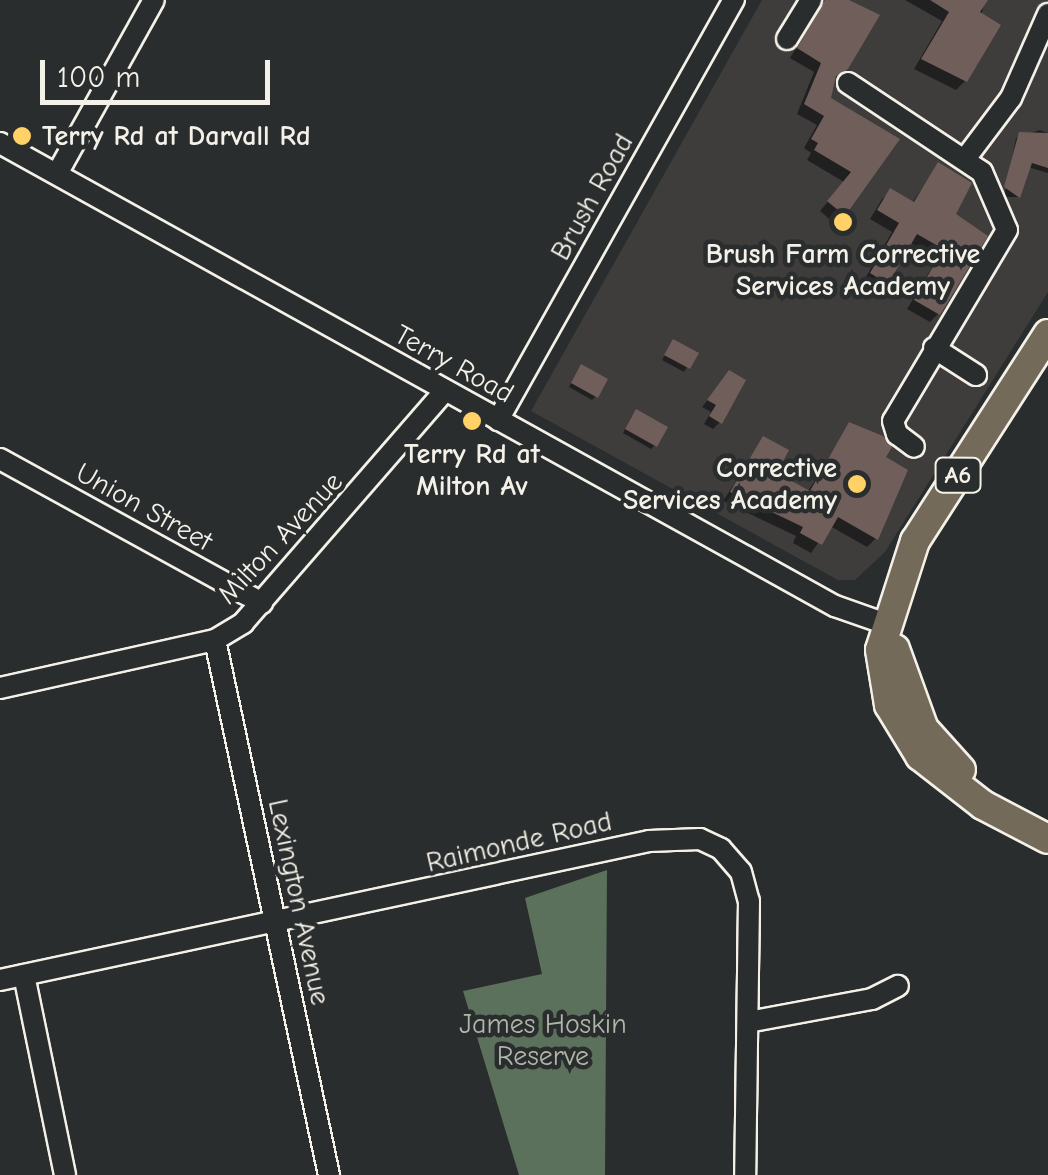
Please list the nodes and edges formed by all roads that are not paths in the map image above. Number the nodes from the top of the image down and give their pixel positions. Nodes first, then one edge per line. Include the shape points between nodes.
1 (154, 0) edge
2 (734, 0) edge
3 (810, 0) edge
4 (1048, 14) edge
5 (787, 39) dead end
6 (848, 83) dead end
7 (0, 143) edge
8 (965, 159) junction
9 (57, 174) junction
10 (1048, 334) edge
11 (934, 348) junction
12 (976, 375) dead end
13 (445, 391) junction
14 (498, 420) junction
15 (914, 448) dead end
16 (0, 459) edge
17 (262, 603) junction
18 (886, 624) junction
19 (215, 640) junction
20 (0, 688) edge
21 (1048, 820) edge
22 (1048, 839) edge
23 (276, 925) junction
24 (24, 975) junction
25 (0, 980) edge
26 (898, 986) dead end
27 (748, 1022) junction
28 (65, 1175) edge
29 (329, 1175) edge
30 (745, 1175) edge

1 - 9 street
2 - 14 street, Brush Road
3 - 5 street
4 - 8 street via 1011,98
6 - 8 street
7 - 9 street, Terry Road
8 - 11 street via 982,172 1006,230
9 - 13 street, Terry Road
10 - 18 highway, A6 via 915,541
11 - 12 street
11 - 15 street via 892,421
13 - 14 street, Terry Road
13 - 17 street, Milton Avenue
14 - 18 street, Terry Road via 834,606
16 - 17 street, Union Street
17 - 19 street, Milton Avenue
18 - 21 highway via 912,706 940,750 980,784
18 - 22 highway, A6 via 880,650 884,685 920,756 983,805
19 - 20 street, Milton Avenue
19 - 23 street, Lexington Avenue
23 - 24 street, Raimonde Road
23 - 27 street, Raimonde Road via 649,841 700,838 741,872 749,900
23 - 29 street, Lexington Avenue
24 - 25 street, Raimonde Road
24 - 28 street
26 - 27 street via 872,999
27 - 30 street, Raimonde Road

